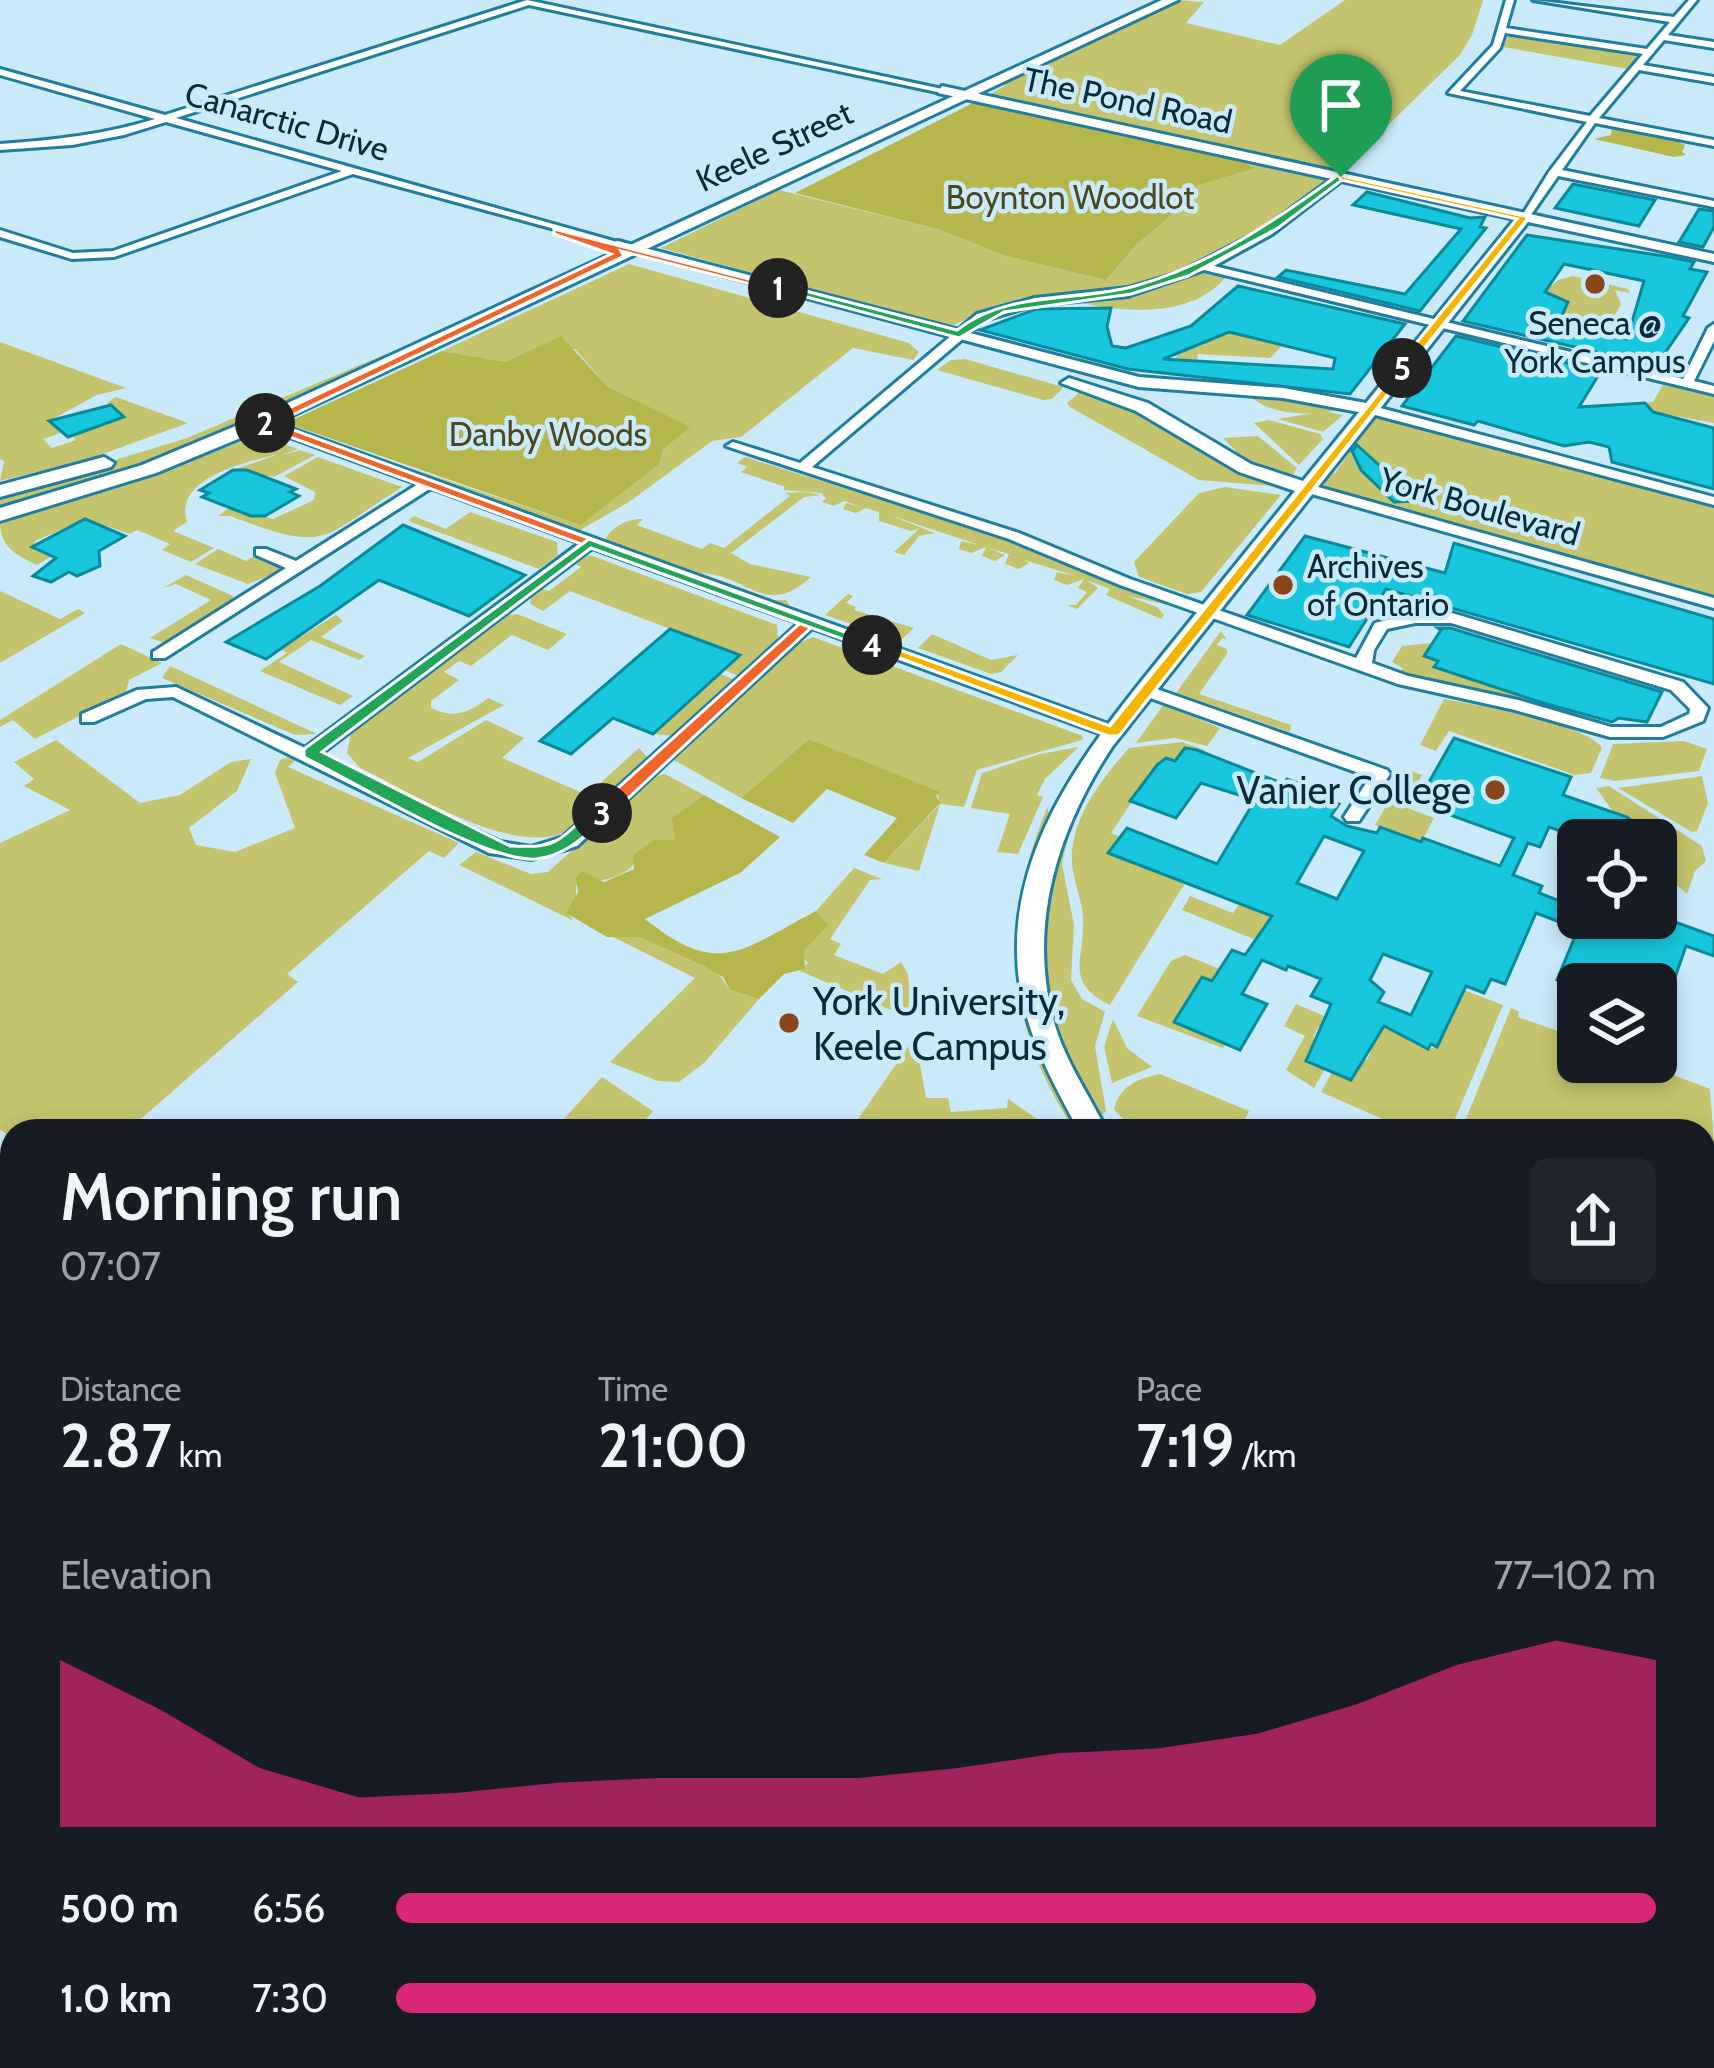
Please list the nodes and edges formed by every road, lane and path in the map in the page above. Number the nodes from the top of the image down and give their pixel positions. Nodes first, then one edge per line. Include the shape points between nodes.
1 (1143, 0) edge
2 (1172, 0) edge
3 (1510, 0) edge
4 (1537, 0) edge
5 (1693, 0) edge
6 (529, 2) edge
7 (1676, 20) junction
8 (1503, 30) junction
9 (1662, 37) junction
10 (1043, 44) junction
11 (1714, 46) edge
12 (1649, 52) junction
13 (1636, 67) junction
14 (0, 72) edge
15 (1714, 80) edge
16 (943, 89) junction
17 (964, 94) junction
18 (166, 118) junction
19 (1592, 121) junction
20 (1714, 143) edge
21 (0, 147) edge
22 (840, 152) junction
23 (356, 170) junction
24 (1554, 172) junction
25 (1341, 177) junction
26 (1714, 204) edge
27 (1523, 217) junction
28 (0, 233) edge
29 (617, 249) junction
30 (1714, 258) edge
31 (1200, 266) junction
32 (1437, 324) junction
33 (1714, 328) edge
34 (952, 341) junction
35 (396, 351) junction
36 (1074, 375) junction
37 (1687, 383) junction
38 (1714, 390) edge
39 (1369, 410) junction
40 (262, 422) junction
41 (733, 446) dead end
42 (802, 467) junction
43 (428, 484) junction
44 (1306, 488) junction
45 (0, 491) edge
46 (1714, 500) edge
47 (0, 515) edge
48 (589, 543) junction
49 (261, 552) dead end
50 (298, 568) junction
51 (1714, 603) edge
52 (1211, 611) junction
53 (809, 622) junction
54 (160, 655) dead end
55 (1363, 665) junction
56 (1148, 691) junction
57 (88, 718) dead end
58 (1114, 732) junction
59 (310, 753) junction
60 (1353, 818) dead end
61 (1087, 1119) edge

1 - 10 main road, Keele Street
2 - 17 main road, Keele Street
3 - 8 street
4 - 7 street
5 - 7 street
6 - 16 street, The Pond Road
6 - 18 street
7 - 9 street
8 - 12 street
8 - 19 street via 1488,59 1453,93
9 - 11 street
9 - 12 street
10 - 16 main road, Keele Street
10 - 17 main road
12 - 13 street
13 - 15 street
13 - 19 street
14 - 18 street, Canarctic Drive
16 - 17 street, The Pond Road
16 - 22 main road
16 - 29 main road, Keele Street
17 - 22 main road, Keele Street
17 - 25 street, The Pond Road
18 - 21 street via 89,140
18 - 23 street, Canarctic Drive
19 - 20 street
19 - 24 street
22 - 29 main road, Keele Street
23 - 28 street via 114,254 61,254
23 - 29 street, Canarctic Drive
24 - 26 street
24 - 27 street
25 - 27 street, The Pond Road
25 - 31 street via 1275,226
27 - 30 street, The Pond Road
27 - 32 street
29 - 34 street, York Boulevard
29 - 35 main road, Keele Street
31 - 32 street
31 - 34 street via 1131,291 1001,309
32 - 37 street
32 - 39 street
33 - 37 street
34 - 36 street, York Boulevard
34 - 42 street
35 - 40 main road, Keele Street
35 - 45 main road, Keele Street via 206,428
36 - 39 street, York Boulevard via 1283,393
36 - 44 street, York Boulevard via 1245,468
37 - 38 street
39 - 44 street
39 - 46 street, York Boulevard
40 - 43 street
40 - 47 main road, Keele Street via 149,469
41 - 42 street
42 - 52 street
43 - 48 street
43 - 50 street
44 - 51 street, York Boulevard
44 - 52 street
48 - 53 street
48 - 59 street
49 - 50 street
50 - 54 street
52 - 55 street
52 - 56 street
53 - 58 street
53 - 59 street via 570,842 542,852 499,849
55 - 55 street via 1610,732 1678,729 1699,708 1677,686 1438,615 1381,626
56 - 58 street
56 - 60 street via 1381,775
57 - 59 street via 143,694 176,692
58 - 61 street via 1063,806 1046,847 1032,926 1041,1021

